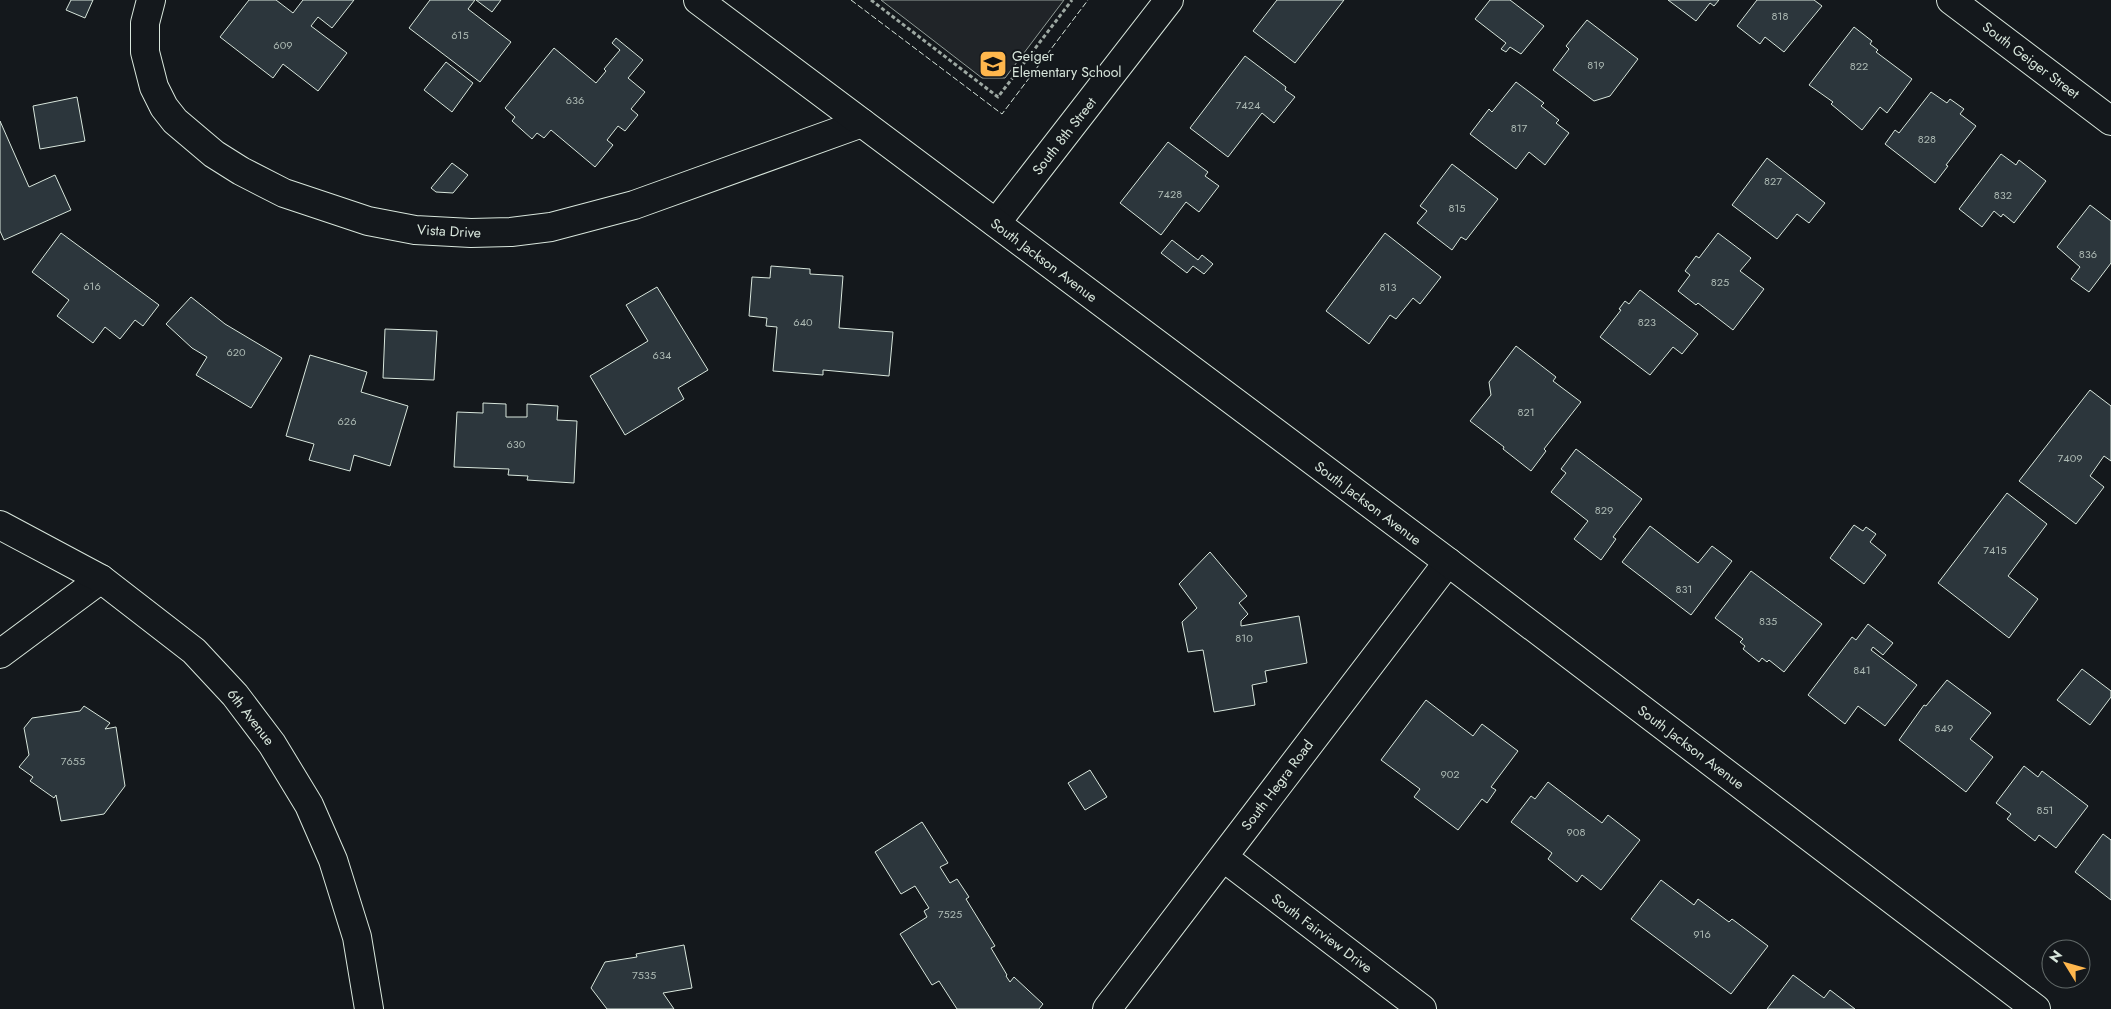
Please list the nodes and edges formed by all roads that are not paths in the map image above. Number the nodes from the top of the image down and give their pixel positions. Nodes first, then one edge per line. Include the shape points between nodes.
1 (151, 0) edge
2 (698, 0) edge
3 (1169, 0) edge
4 (1951, 0) edge
5 (2111, 121) edge
6 (862, 123) junction
7 (996, 223) junction
8 (0, 525) edge
9 (1448, 562) junction
10 (101, 579) junction
11 (0, 654) edge
12 (1223, 858) junction
13 (368, 1009) edge
14 (1107, 1009) edge
15 (1422, 1009) edge
16 (2036, 1009) edge

1 - 6 street, Vista Drive via 145,23 144,52 154,87 175,121 214,154 284,193 368,221 415,230 471,233 551,227 634,205
2 - 6 street, South Jackson Avenue
3 - 7 street, South 8th Street
4 - 5 street, South Geiger Street
6 - 7 street, South Jackson Avenue
7 - 9 street, South Jackson Avenue
8 - 10 street, 6th Avenue
9 - 12 street, South Hegra Road
9 - 16 street, South Jackson Avenue
10 - 11 street
10 - 13 street, 6th Avenue via 194,651 272,744 308,805 333,860 357,937
12 - 14 street, South Hegra Road
12 - 15 street, South Fairview Drive

